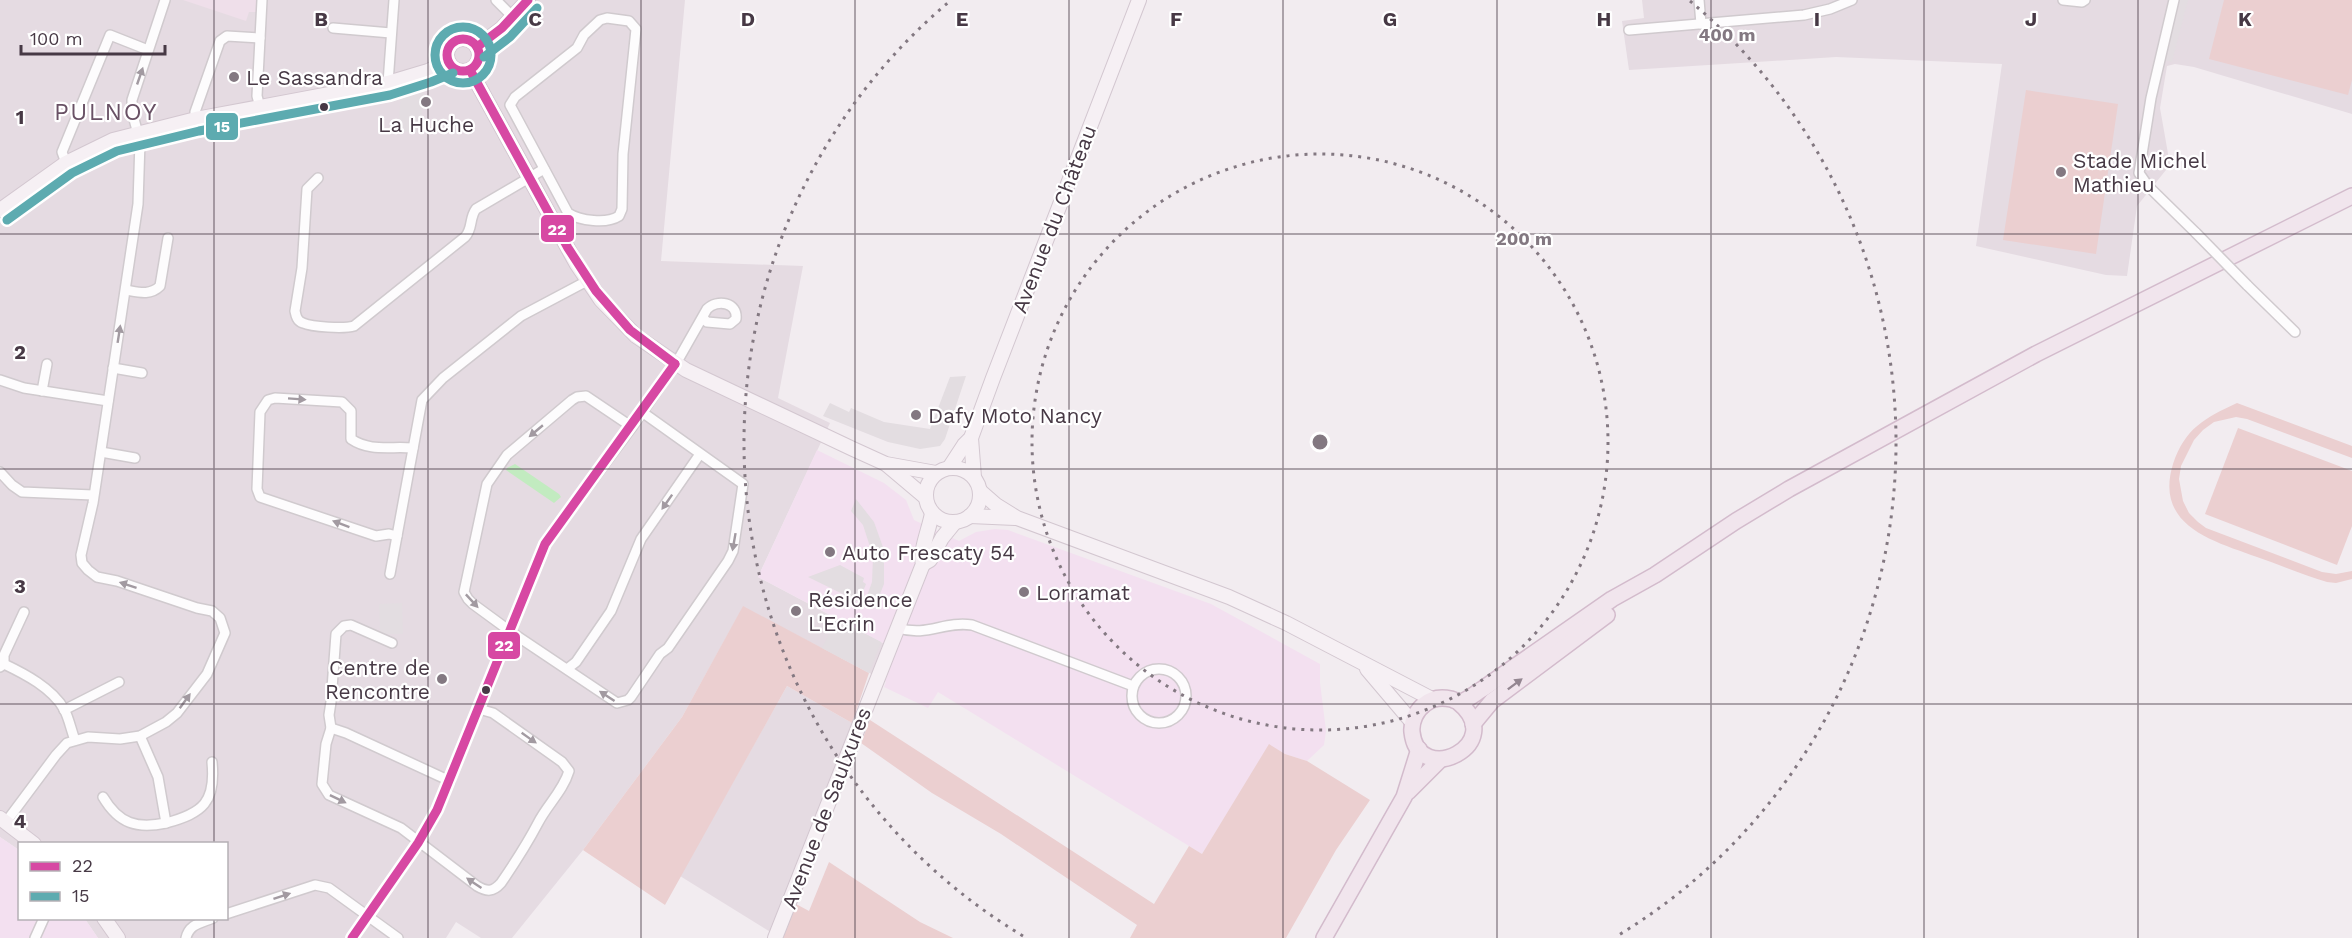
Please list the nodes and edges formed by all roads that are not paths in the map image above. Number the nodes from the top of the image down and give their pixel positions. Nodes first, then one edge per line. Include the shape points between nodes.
1 (165, 0) edge
2 (262, 0) edge
3 (394, 0) edge
4 (496, 0) edge
5 (528, 0) edge
6 (1139, 0) edge
7 (1699, 0) edge
8 (1852, 0) edge
9 (2063, 0) edge
10 (2085, 0) edge
11 (2174, 0) edge
12 (513, 17) junction
13 (1701, 24) junction
14 (333, 28) dead end
15 (1629, 30) dead end
16 (392, 33) junction
17 (260, 38) junction
18 (477, 47) junction
19 (148, 50) junction
20 (448, 63) junction
21 (470, 70) junction
22 (388, 83) junction
23 (261, 107) junction
24 (196, 119) junction
25 (138, 132) junction
26 (66, 163) junction
27 (544, 169) junction
28 (318, 178) dead end
29 (529, 178) junction
30 (2352, 196) edge
31 (0, 210) edge
32 (168, 238) dead end
33 (587, 281) junction
34 (126, 290) junction
35 (703, 318) dead end
36 (2295, 332) dead end
37 (47, 364) dead end
38 (675, 364) junction
39 (113, 368) junction
40 (142, 373) dead end
41 (0, 380) edge
42 (42, 391) junction
43 (108, 401) junction
44 (642, 412) junction
45 (632, 427) junction
46 (971, 438) junction
47 (413, 448) junction
48 (101, 452) junction
49 (700, 454) junction
50 (135, 458) dead end
51 (886, 464) junction
52 (949, 468) junction
53 (0, 472) edge
54 (936, 473) junction
55 (974, 477) junction
56 (980, 491) junction
57 (93, 495) junction
58 (926, 497) junction
59 (932, 513) junction
60 (970, 516) junction
61 (1017, 518) junction
62 (955, 522) junction
63 (397, 536) junction
64 (923, 564) junction
65 (390, 574) dead end
66 (1655, 575) junction
67 (24, 612) dead end
68 (898, 628) junction
69 (510, 630) junction
70 (392, 643) dead end
71 (2, 665) edge
72 (1363, 665) junction
73 (567, 669) junction
74 (119, 682) dead end
75 (1133, 686) junction
76 (1432, 699) junction
77 (1458, 702) junction
78 (479, 709) junction
79 (64, 710) junction
80 (1412, 722) junction
81 (1473, 724) junction
82 (331, 728) junction
83 (140, 736) junction
84 (75, 740) junction
85 (1419, 749) junction
86 (1440, 760) junction
87 (212, 762) dead end
88 (450, 781) junction
89 (103, 797) dead end
90 (1404, 797) junction
91 (3, 820) edge
92 (166, 823) junction
93 (33, 842) edge
94 (418, 843) junction
95 (228, 913) edge
96 (367, 916) junction
97 (43, 920) edge
98 (105, 920) edge
99 (208, 920) edge
100 (37, 934) edge
101 (118, 938) edge
102 (186, 938) edge
103 (352, 938) edge
104 (398, 938) edge
105 (775, 938) edge
106 (1324, 938) edge

1 - 19 street
2 - 17 street
3 - 16 street
4 - 12 street
5 - 12 street
6 - 46 street, Avenue du Château
7 - 13 street
8 - 13 street via 1804,15
9 - 10 street
11 - 36 street, bridge via 2139,167 2141,178
12 - 18 street
13 - 15 street
14 - 16 street
16 - 22 street
17 - 23 street via 256,96
17 - 24 street via 227,36 220,41 195,112
18 - 20 street via 468,40 454,41 447,50
18 - 21 street via 479,59
25 -> 19 street via 132,100
19 - 26 street via 110,35 62,152
20 - 21 street via 458,72
20 - 22 street
21 - 29 street
22 - 23 street
23 - 24 street
24 - 25 street
25 - 26 street
25 - 34 street via 138,204
26 - 31 street
27 - 27 street via 572,216 608,221 620,216 636,35 635,26 629,21 600,20 577,48 511,102
27 - 29 street
28 - 29 street via 307,189 296,317 304,324 345,328 354,326 465,237 476,209
29 - 33 street
30 - 66 main road via 2113,314 1928,412 1744,515
32 - 34 street via 160,286 147,293
33 - 38 street via 623,323
33 - 47 street via 521,316 427,394 422,400
39 -> 34 street
35 - 38 street
37 - 42 street
38 - 44 street
38 - 51 street
39 - 40 street
39 - 43 street
41 - 42 street
42 - 43 street
43 - 48 street
44 - 45 street
44 - 49 street
45 - 69 street via 545,544
45 -> 69 street via 582,396 572,400 507,455 490,478 482,499 464,592 473,604
46 - 52 street, Avenue du Château
46 - 55 street, Avenue du Château
47 - 63 street
63 -> 47 street via 376,536 260,497 260,412 274,398 342,402 351,411 351,440 362,447
48 - 50 street
48 - 57 street
49 -> 73 street via 641,539 611,611
49 -> 73 street via 743,484 728,561 628,700 617,703
51 - 54 street
51 - 58 street
52 - 54 street
52 - 55 street via 967,471
53 - 57 street via 22,492
54 - 58 street via 926,488
55 - 56 street
56 - 60 street via 979,502
56 - 61 street
83 -> 57 street via 177,713 207,674 225,633 212,611 97,577 88,570 81,555
58 - 59 street
59 - 62 street
59 - 64 street via 921,558
60 - 61 street
60 - 62 street
61 - 72 street via 1229,597
62 - 64 street via 930,560
63 - 65 street
64 - 68 street
66 - 77 main road via 1612,599
81 -> 66 main road via 1491,701
67 - 71 street
68 - 75 street via 920,632 953,624 972,625
68 - 105 street, Avenue de Saulxures
69 - 73 street
69 - 78 street
70 - 82 street via 351,625 336,634 328,715
71 - 79 street via 45,688
72 - 76 street
72 - 80 street
74 - 79 street
75 - 75 street via 1142,674 1163,668 1181,680 1185,702 1173,719 1151,722 1134,708
76 - 77 main road
76 - 80 main road via 1416,712
77 - 81 main road
78 - 88 street
78 -> 94 street via 493,713 562,762 569,771 566,781 496,889 477,886
79 - 84 street
80 - 85 main road
81 - 86 main road via 1469,745 1452,758
82 - 88 street
82 -> 94 street via 322,784 325,790 401,828
83 - 84 street
83 - 92 street via 158,777
84 - 91 street via 56,755
85 - 86 main road
85 - 90 main road
86 - 90 main road
87 - 92 street via 214,781 203,806 197,813
88 - 94 street
89 - 92 street via 111,811 133,824
90 - 106 main road
91 - 93 street
94 - 96 street
95 -> 96 street via 315,885 329,888
96 - 103 street
96 - 104 street
97 - 100 street
98 - 101 street
99 - 102 street via 188,930

